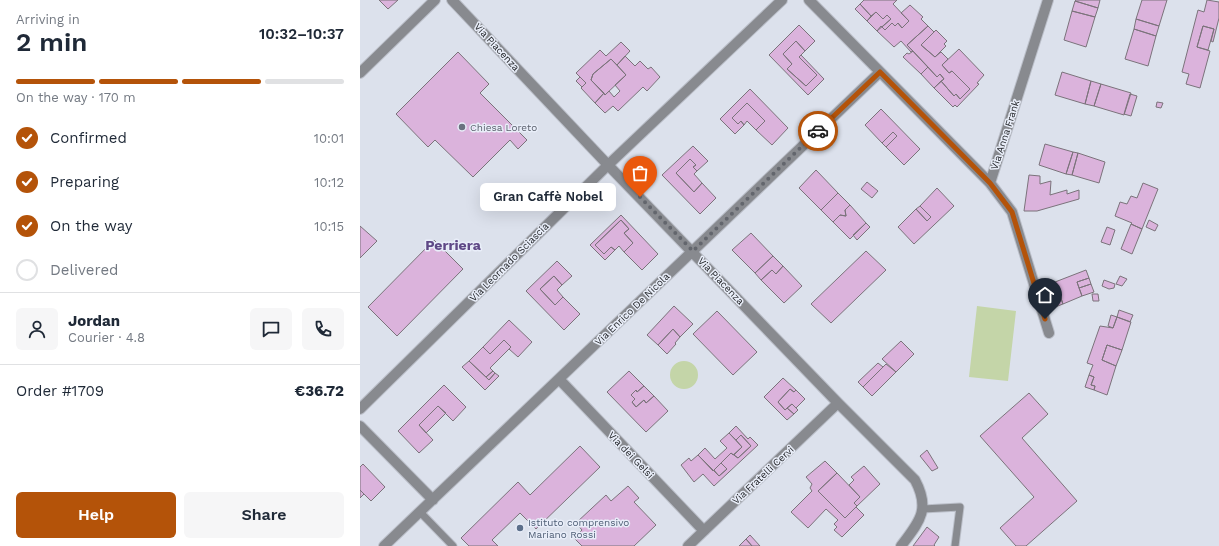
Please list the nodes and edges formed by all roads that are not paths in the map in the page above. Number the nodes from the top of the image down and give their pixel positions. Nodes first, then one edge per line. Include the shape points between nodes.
1 (435, 0) edge
2 (452, 0) edge
3 (782, 0) edge
4 (809, 0) edge
5 (1048, 0) edge
6 (880, 72) junction
7 (360, 73) edge
8 (608, 165) junction
9 (990, 183) junction
10 (693, 251) junction
11 (1049, 333) dead end
12 (559, 379) junction
13 (838, 403) junction
14 (360, 409) edge
15 (360, 426) edge
16 (433, 500) junction
17 (922, 509) junction
18 (420, 512) junction
19 (704, 530) junction
20 (384, 546) edge
21 (453, 546) edge
22 (688, 546) edge
23 (901, 546) edge
24 (955, 546) edge

1 - 7 street
2 - 8 street, Via Piacenza
3 - 8 street, Via Leornado Sciascia
4 - 6 street
5 - 9 street, Via Anna Frank
6 - 9 street
6 - 10 street, Via Enrico De Nicola
8 - 10 street, Via Piacenza
8 - 14 street, Via Leornado Sciascia
9 - 11 street, Via Anna Frank via 1012,212
10 - 12 street, Via Enrico De Nicola
10 - 13 street, Via Piacenza
12 - 16 street, Via Enrico De Nicola
12 - 19 street, Via dei Gelsi
13 - 17 street, Via Piacenza via 915,480 922,493
13 - 19 street, Via Fratelli Cervi
15 - 16 street
16 - 18 street, Via Enrico De Nicola
17 - 23 street via 919,522
17 - 24 lane via 960,507
18 - 20 street, Via Enrico De Nicola
18 - 21 lane
19 - 22 street, Via Fratelli Cervi

